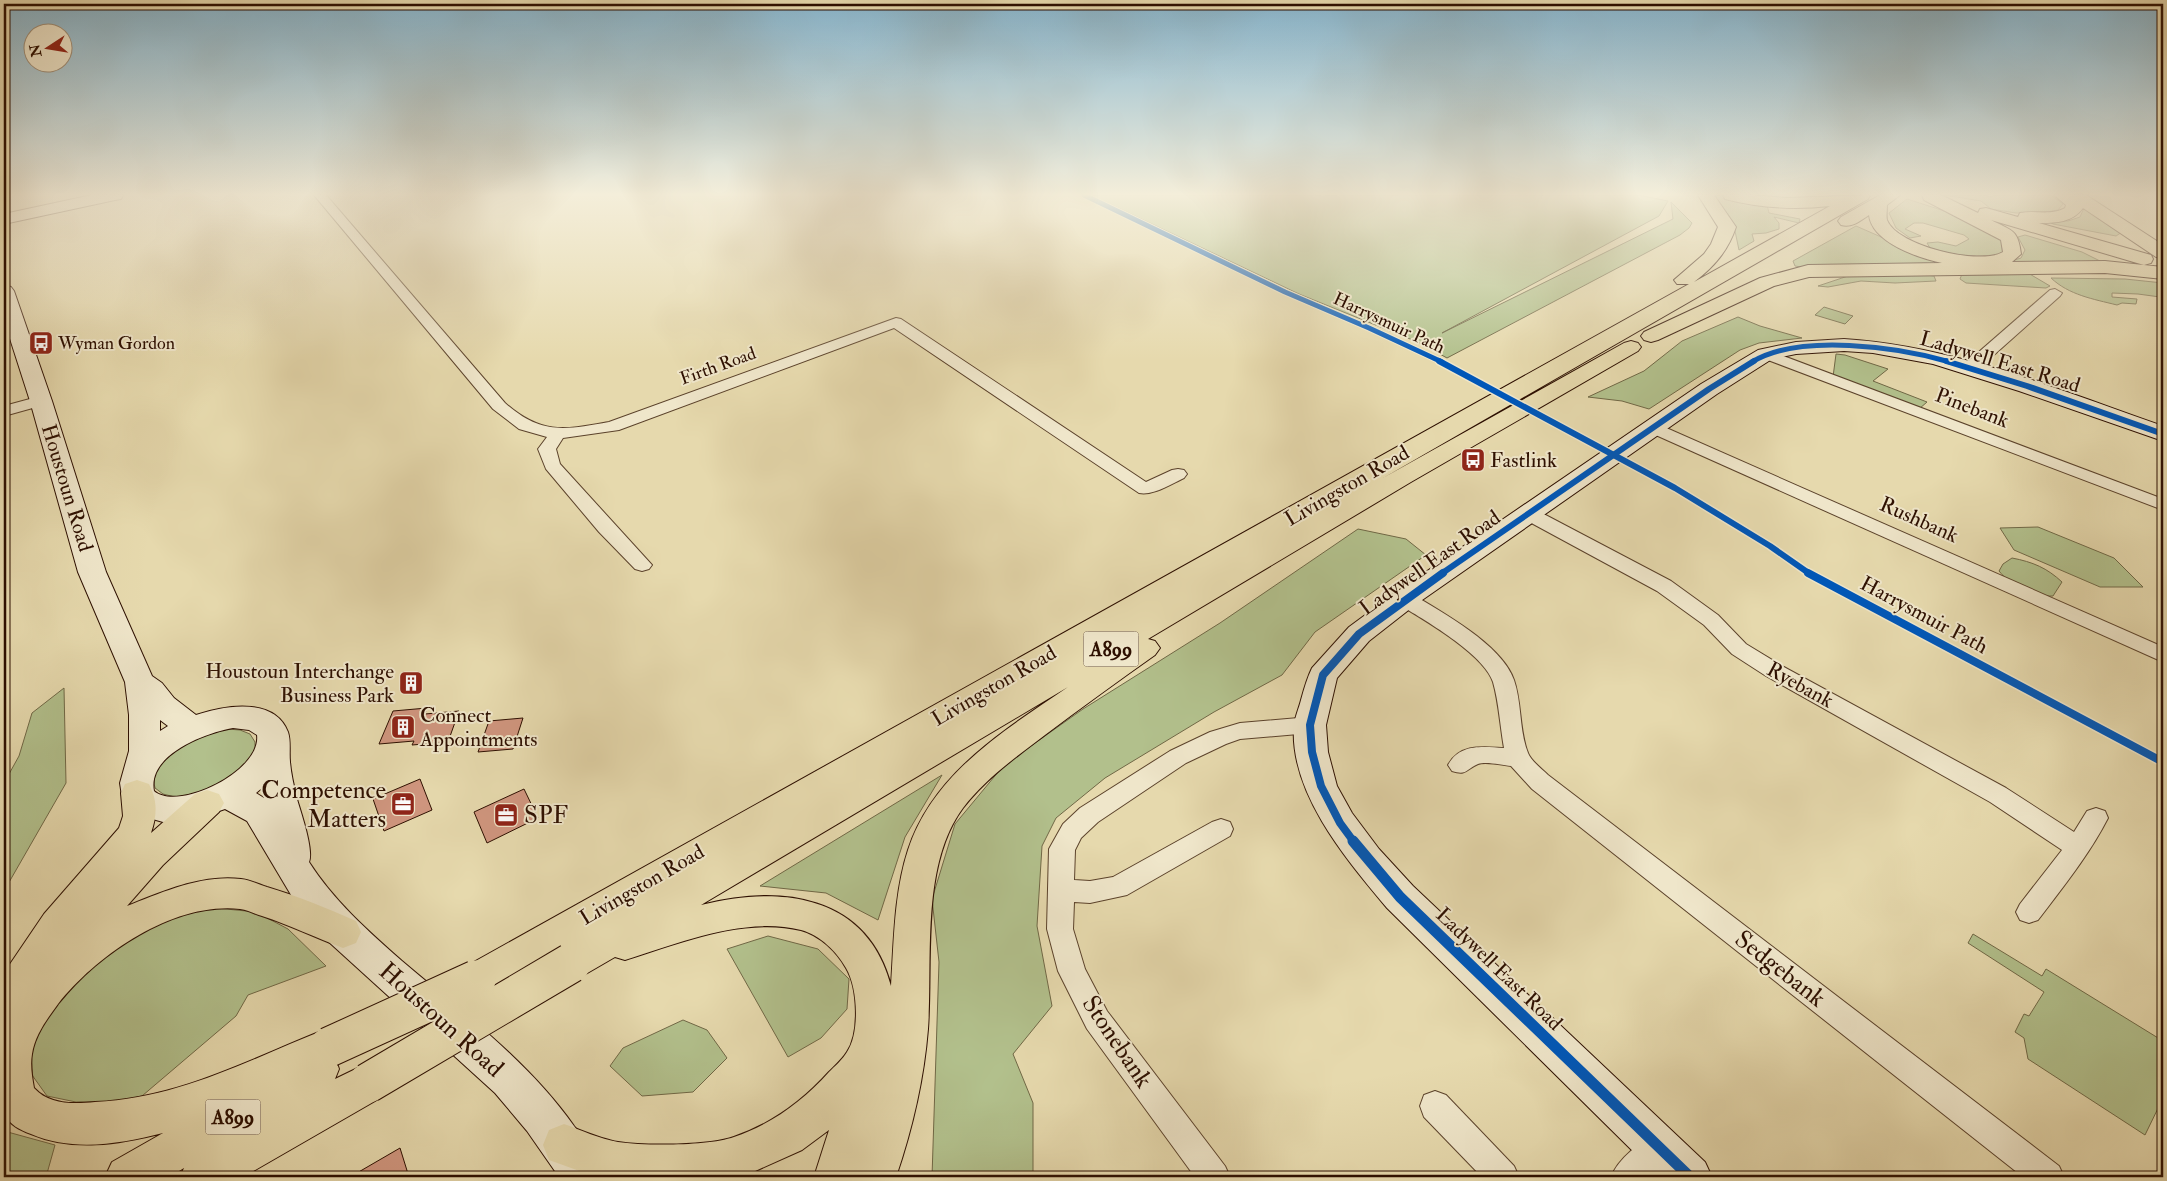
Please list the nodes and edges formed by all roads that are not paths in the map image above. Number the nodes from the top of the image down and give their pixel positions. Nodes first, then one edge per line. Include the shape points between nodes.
1 (367, 250) edge
2 (1718, 250) edge
3 (1776, 250) edge
4 (1791, 250) edge
5 (1918, 250) edge
6 (2012, 250) edge
7 (2115, 250) edge
8 (2163, 264) edge
9 (2163, 273) edge
10 (4, 291) edge
11 (2048, 295) dead end
12 (1614, 335) junction
13 (1651, 336) junction
14 (1765, 354) junction
15 (1971, 367) junction
16 (41, 401) junction
17 (4, 411) edge
18 (1655, 428) junction
19 (558, 433) junction
20 (2163, 434) edge
21 (1178, 474) dead end
22 (2163, 505) edge
23 (1529, 514) junction
24 (1312, 531) junction
25 (642, 565) dead end
26 (1405, 599) junction
27 (2163, 655) edge
28 (140, 682) junction
29 (1310, 725) junction
30 (192, 728) junction
31 (273, 750) junction
32 (1517, 757) junction
33 (1460, 765) dead end
34 (139, 781) junction
35 (216, 800) junction
36 (2096, 818) dead end
37 (1221, 829) dead end
38 (2078, 848) junction
39 (294, 867) junction
40 (1060, 890) junction
41 (2029, 912) dead end
42 (343, 932) junction
43 (566, 954) junction
44 (55, 979) junction
45 (4, 1007) edge
46 (346, 1062) junction
47 (865, 1062) junction
48 (1435, 1106) dead end
49 (1659, 1148) junction
50 (574, 1161) edge
51 (127, 1177) edge
52 (202, 1177) edge
53 (836, 1177) edge
54 (874, 1177) edge
55 (1214, 1177) edge
56 (1503, 1177) edge
57 (1627, 1177) edge
58 (1690, 1177) edge
59 (2048, 1177) edge

1 - 19 street, Firth Road via 509,417 522,426
2 - 12 main road, A899 via 1706,264
3 - 12 main road, Livingston Road / A899
4 - 13 main road, Livingston Road / A899
5 - 6 main road via 1942,258 1977,263 2002,261 2012,254
7 - 8 main road
9 - 13 main road, A899 via 2095,267 1808,272 1767,282
10 - 16 street, Houstoun Road
11 - 15 street
12 - 43 main road, Livingston Road / A899
13 - 24 main road, Livingston Road / A899
14 - 15 street, Ladywell East Road via 1796,348 1858,345 1903,351
14 - 18 street, Ladywell East Road
14 - 22 street, Pinebank
15 - 20 street, Ladywell East Road
16 - 17 street
16 - 28 street, Houstoun Road via 92,572
18 - 23 street, Ladywell East Road
18 - 27 street, Rushbank
19 - 21 street, Firth Road via 612,426 896,322 1145,489
19 - 25 street via 547,449 552,465
23 - 26 street, Ladywell East Road
23 - 38 street, Ryebank via 1664,586 1704,615 1739,649 1998,795
24 - 43 main road, Livingston Road / A899
24 - 54 main road via 1015,740 992,758 950,801 932,833 921,864 908,1031 897,1094
26 - 29 street, Ladywell East Road via 1359,634 1323,675
26 - 32 street via 1453,629 1498,671 1503,680
28 - 30 street, Houstoun Road via 163,706
28 - 34 street, Houstoun Road via 144,751
29 - 40 street, Stonebank via 1240,731 1218,738 1178,757 1129,788 1089,815 1072,831 1062,849
29 - 49 street, Ladywell East Road via 1312,752 1321,786 1340,822 1368,859 1400,897
30 - 31 street, Houstoun Road via 233,717 256,718 270,728 275,738
30 - 34 street, Houstoun Road via 161,746
31 - 35 street via 256,775
31 - 39 street, Houstoun Road
32 - 33 street via 1474,755
32 - 59 street, Sedgebank via 1540,782
34 - 35 street via 143,802 154,808 188,808
34 - 45 main road via 140,816 133,835 57,925
35 - 39 street, Houstoun Road via 242,801 258,812
35 - 44 main road via 161,844 111,899
36 - 38 street
37 - 40 street via 1118,887 1090,892
38 - 41 street
39 - 42 street, Houstoun Road via 310,894
40 - 55 street, Stonebank via 1060,929 1070,962 1097,1020
42 - 44 main road via 292,909 240,894 206,896 170,904 125,926 91,946
42 - 50 street, Houstoun Road via 509,1079 533,1105
43 - 46 main road, Livingston Road / A899, bridge
43 - 46 main road, Livingston Road / A899, bridge via 476,980
43 - 47 main road via 711,918 777,912 818,919 855,947 866,965 873,989 875,1018
44 - 46 main road via 22,1026 12,1049 10,1068 22,1106 41,1118 67,1124 97,1124 159,1114 267,1075
46 - 51 main road, Livingston Road / A899
46 - 52 main road, Livingston Road / A899
47 - 50 main road via 823,1109 787,1135 734,1159 680,1166
47 - 53 main road via 854,1118
48 - 56 street
49 - 57 street
49 - 58 street, Ladywell East Road

